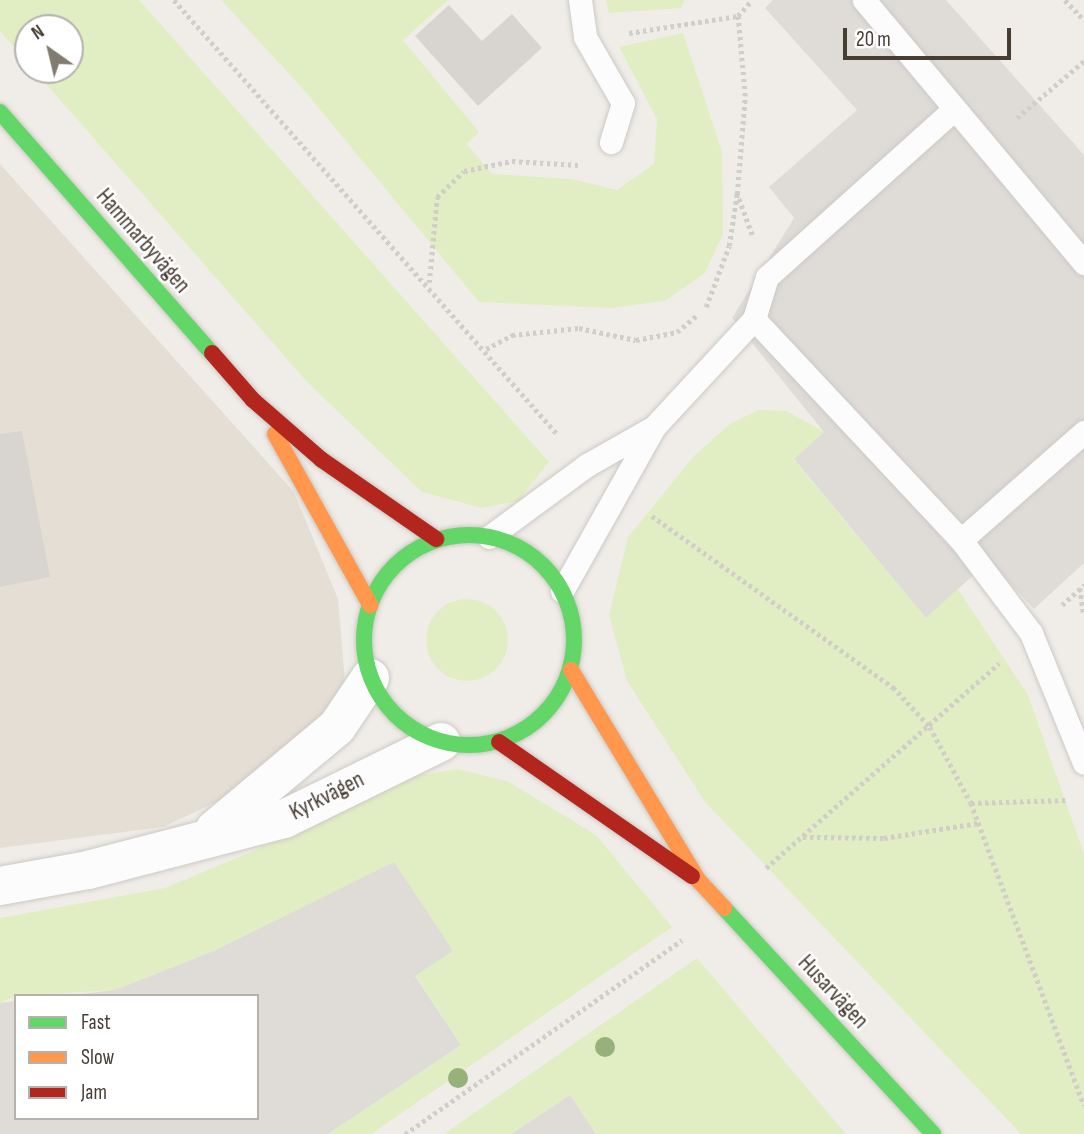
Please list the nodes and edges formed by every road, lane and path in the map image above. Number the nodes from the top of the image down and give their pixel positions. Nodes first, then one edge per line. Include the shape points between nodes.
1 (174, 0) edge
2 (580, 0) edge
3 (752, 0) edge
4 (864, 0) edge
5 (1065, 0) edge
6 (738, 16) junction
7 (1084, 20) edge
8 (585, 37) junction
9 (1084, 61) edge
10 (954, 109) junction
11 (0, 112) edge
12 (611, 142) joint
13 (984, 146) junction
14 (737, 194) junction
15 (1084, 263) edge
16 (766, 277) junction
17 (429, 283) junction
18 (754, 319) junction
19 (486, 349) junction
20 (253, 400) junction
21 (654, 426) junction
22 (1084, 432) edge
23 (587, 465) junction
24 (619, 493) junction
25 (489, 537) junction
26 (436, 539) junction
27 (961, 540) junction
28 (1080, 588) dead end
29 (562, 591) junction
30 (370, 605) junction
31 (1084, 615) edge
32 (1031, 633) junction
33 (570, 670) junction
34 (370, 678) junction
35 (930, 727) junction
36 (441, 742) junction
37 (499, 742) junction
38 (1084, 763) edge
39 (1066, 800) dead end
40 (971, 803) junction
41 (978, 823) junction
42 (207, 835) junction
43 (802, 837) junction
44 (766, 868) dead end
45 (699, 881) junction
46 (0, 886) edge
47 (682, 940) dead end
48 (1084, 1105) edge
49 (405, 1134) edge
50 (933, 1134) edge

1 - 17 path
2 - 8 lane
3 - 6 path
4 - 10 lane
5 - 7 path
6 - 8 path
6 - 14 path via 745,96
8 - 12 lane via 623,103
9 - 13 path
10 - 13 lane
10 - 16 lane
11 - 20 street, Hammarbyvägen
12 - 17 path via 588,166 512,160 464,170 437,197
13 - 15 lane
14 - 16 path
14 - 19 path via 729,246 706,308 677,332 636,340 579,328 512,335
16 - 18 lane
17 - 19 path
18 - 21 lane
18 - 27 lane
19 - 23 path
20 - 26 street, Hammarbyvägen via 323,460
20 - 30 street, Hammarbyvägen
21 - 23 lane
21 - 24 lane
22 - 27 lane
23 - 25 lane
24 - 29 lane
24 - 35 path via 893,687
25 - 26 street
25 - 29 street via 519,547
26 - 30 street via 396,565
27 - 32 lane
28 - 31 path
29 - 33 street via 572,616
30 - 34 street via 364,629
32 - 35 path
32 - 38 lane
33 - 37 street via 555,701 530,726
33 - 45 street, Husarvägen
34 - 36 street via 398,719
34 - 42 street, Kyrkvägen via 337,727
35 - 40 path
35 - 43 path
36 - 37 street
36 - 42 street, Kyrkvägen via 284,819
37 - 45 street, Husarvägen
39 - 40 path
40 - 41 path
41 - 43 path via 884,838
41 - 48 path
42 - 46 street, Kyrkvägen via 88,870
43 - 44 path
45 - 50 street, Husarvägen
47 - 49 path

